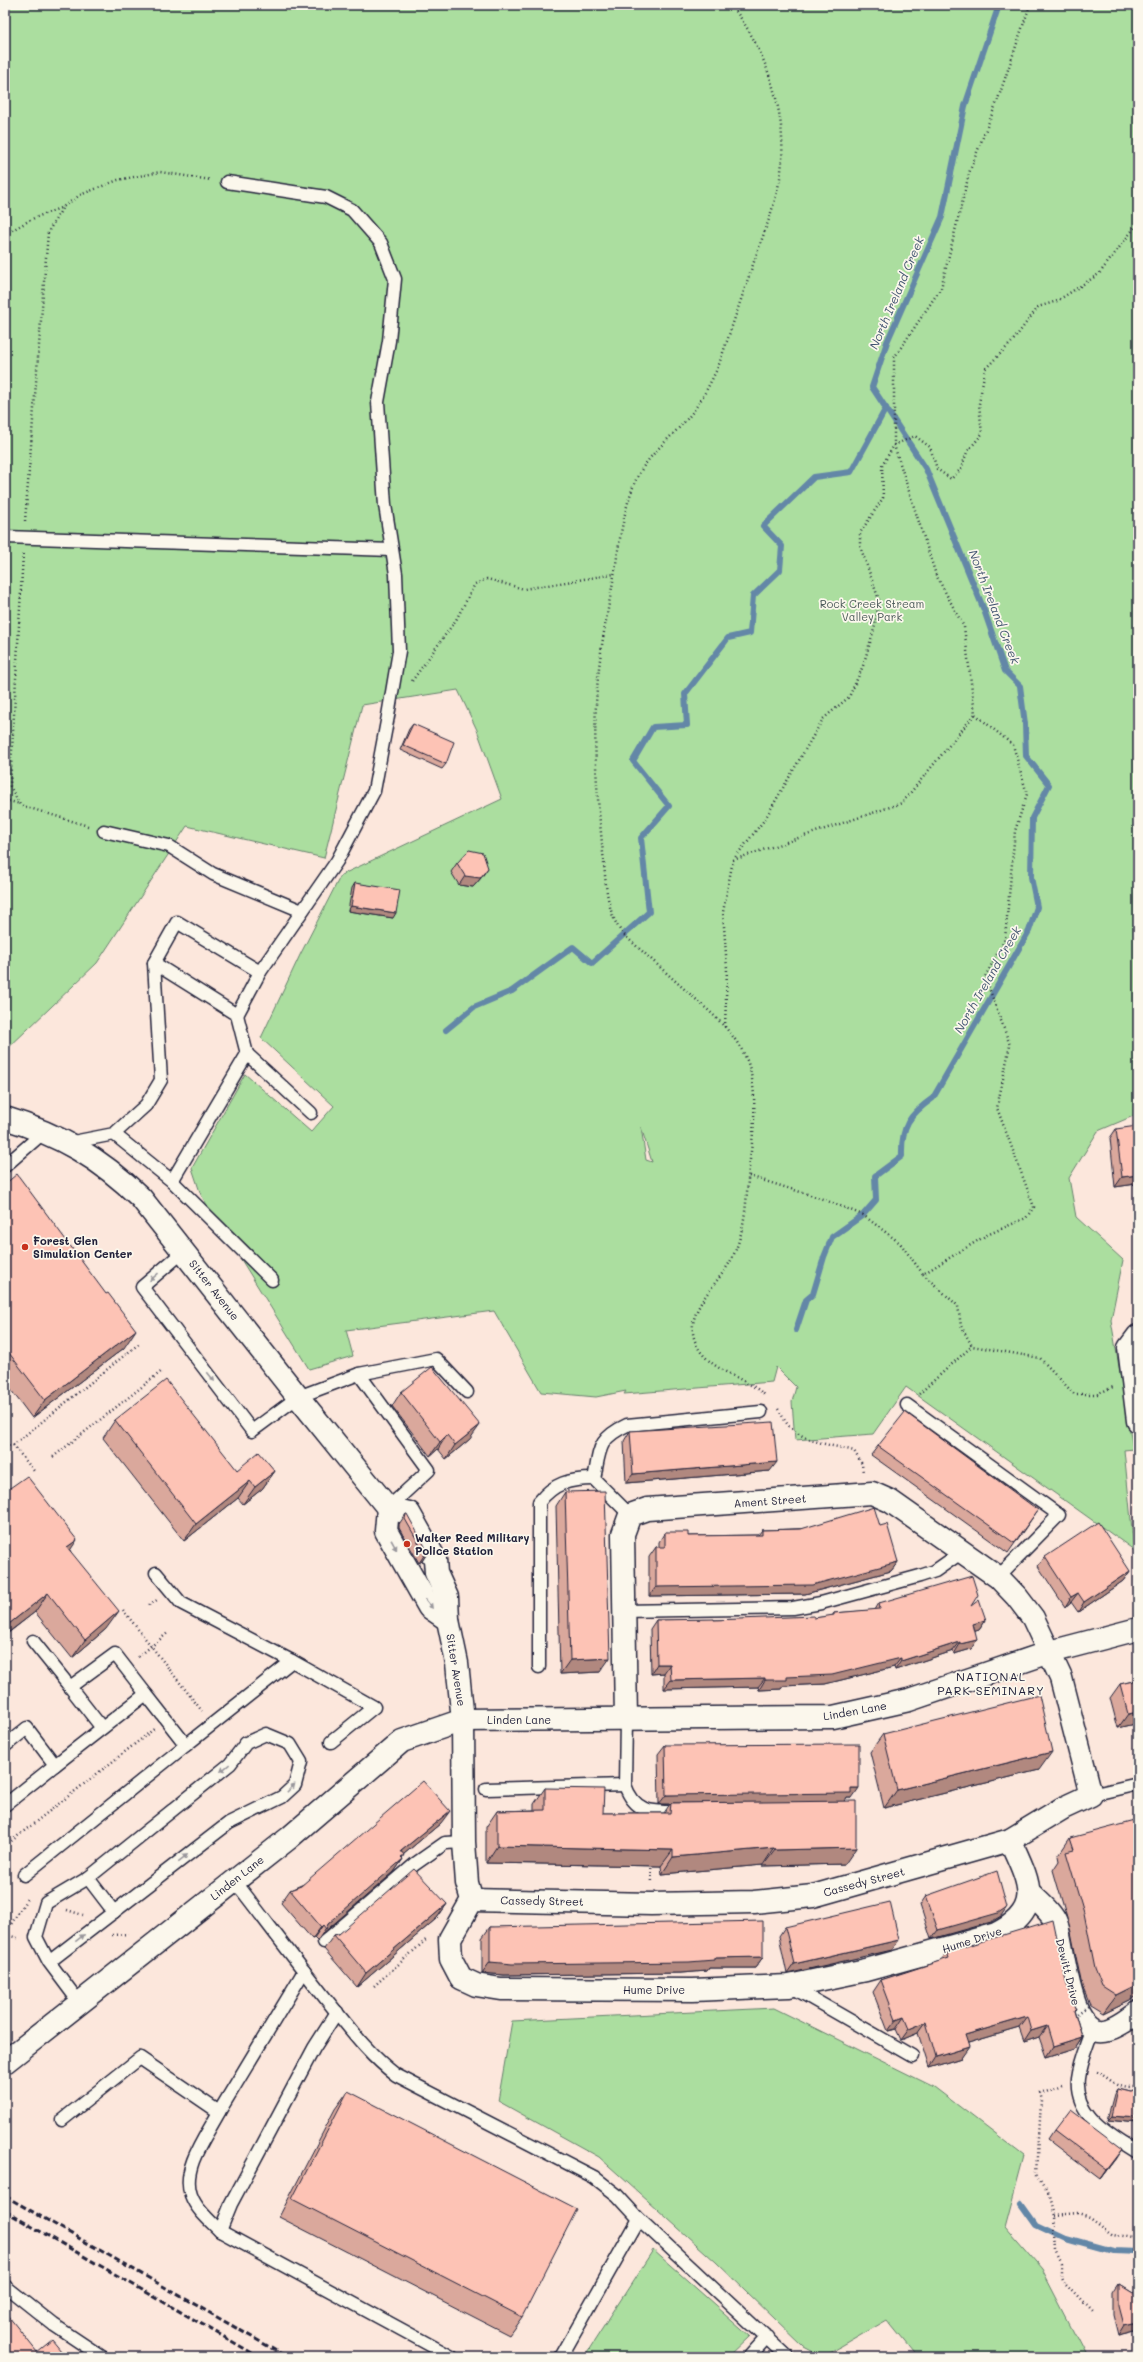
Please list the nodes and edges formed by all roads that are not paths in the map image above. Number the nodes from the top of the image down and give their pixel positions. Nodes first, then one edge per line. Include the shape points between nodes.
1 (227, 182) road end
2 (5, 537) edge
3 (392, 550) junction
4 (104, 831) road end
5 (302, 911) junction
6 (154, 963) junction
7 (260, 972) junction
8 (237, 1015) junction
9 (247, 1054) junction
10 (311, 1113) dead end
11 (5, 1118) edge
12 (44, 1132) junction
13 (114, 1134) junction
14 (68, 1143) junction
15 (5, 1166) edge
16 (172, 1181) junction
17 (184, 1251) junction
18 (272, 1280) dead end
19 (1138, 1336) edge
20 (359, 1374) junction
21 (467, 1392) dead end
22 (298, 1398) junction
23 (907, 1405) road end
24 (761, 1412) dead end
25 (1138, 1421) edge
26 (594, 1479) junction
27 (388, 1508) junction
28 (630, 1515) junction
29 (962, 1552) junction
30 (156, 1573) dead end
31 (998, 1577) junction
32 (623, 1611) junction
33 (448, 1620) junction
34 (1138, 1629) edge
35 (33, 1641) dead end
36 (1050, 1652) junction
37 (292, 1661) junction
38 (539, 1667) dead end
39 (70, 1687) junction
40 (146, 1694) junction
41 (626, 1719) junction
42 (463, 1720) junction
43 (102, 1728) junction
44 (331, 1742) dead end
45 (186, 1745) junction
46 (5, 1746) edge
47 (55, 1765) junction
48 (1138, 1784) edge
49 (625, 1785) junction
50 (486, 1788) dead end
51 (1091, 1795) junction
52 (5, 1805) edge
53 (696, 1812) edge
54 (1010, 1840) junction
55 (464, 1842) junction
56 (24, 1875) dead end
57 (88, 1878) junction
58 (234, 1880) junction
59 (1030, 1893) junction
60 (472, 1900) junction
61 (114, 1912) junction
62 (324, 1942) edge
63 (49, 1962) junction
64 (304, 1971) junction
65 (789, 1986) junction
66 (79, 2002) junction
67 (337, 2012) junction
68 (1138, 2012) edge
69 (1093, 2028) junction
70 (912, 2056) dead end
71 (5, 2062) edge
72 (219, 2112) junction
73 (62, 2120) dead end
74 (1138, 2152) edge
75 (639, 2219) junction
76 (220, 2231) junction
77 (5, 2286) edge
78 (767, 2337) junction
79 (102, 2357) edge
80 (452, 2357) edge
81 (561, 2357) edge
82 (749, 2357) edge
83 (788, 2357) edge

1 - 3 lane via 326,197 352,210 381,243 395,279 389,341 378,402 385,505
2 - 3 lane
3 - 5 lane via 396,574 399,651 374,791 337,861
4 - 5 lane via 169,846 213,874
5 - 7 lane
6 - 7 lane via 177,922
6 - 8 lane
6 - 13 lane via 161,1080 146,1105
7 - 8 lane
8 - 9 lane
9 - 10 lane
9 - 16 lane
11 - 12 street, Sitter Avenue
12 - 14 street, Sitter Avenue
12 - 15 lane
13 - 14 lane
13 - 16 lane
14 - 17 street, Sitter Avenue via 115,1173 141,1198
16 - 18 lane
17 - 22 street, Sitter Avenue
17 -> 22 lane via 142,1287 252,1431
19 - 25 street via 1129,1348
20 - 21 lane via 436,1359
20 - 22 lane
20 - 27 lane via 429,1470
22 - 27 street, Sitter Avenue
23 - 31 lane via 1058,1515
24 - 26 lane via 627,1425 612,1432 602,1443
26 - 28 lane
26 - 38 lane via 566,1482 549,1489 539,1502
27 -> 33 street, Sitter Avenue via 386,1531 429,1607
27 - 33 street, Sitter Avenue via 409,1513 435,1559 436,1573 447,1597
28 - 29 street, Ament Street via 647,1509 872,1493 890,1500
28 - 32 street via 623,1534
29 - 31 street, Ament Street
29 - 32 lane via 935,1571 920,1576 793,1608
30 - 37 lane via 181,1603
31 - 36 street, Ament Street via 1033,1618
32 - 41 street
33 - 42 street, Sitter Avenue via 457,1663
34 - 36 street, Linden Lane
35 - 39 lane
36 - 41 street, Linden Lane via 909,1700 833,1717
36 - 51 street via 1061,1678
37 - 44 lane via 374,1706
37 - 45 lane
39 - 40 lane via 115,1654
39 - 43 lane
40 - 43 lane
40 - 45 lane
41 - 42 street, Linden Lane
41 - 49 lane
42 - 55 street
42 - 58 street, Linden Lane via 402,1741 288,1838
43 - 47 lane
45 - 56 lane
46 - 47 lane via 27,1728
47 - 52 lane
48 - 51 lane
49 - 50 lane
49 - 53 lane via 632,1800 645,1810
51 - 54 street, Cassedy Street via 1063,1808
54 - 59 street
54 - 60 street, Cassedy Street via 813,1896 754,1902 651,1904
55 - 60 street via 467,1883
55 - 62 lane via 446,1843 415,1864
57 - 61 lane
61 -> 57 lane via 229,1823 282,1796 295,1785 301,1762 290,1744 266,1734 246,1743 230,1764
57 - 63 lane via 46,1902 36,1938
58 - 64 lane
58 - 66 street, Linden Lane
59 - 65 street, Hume Drive via 1022,1916 996,1934 866,1970
59 - 69 street, Dewitt Drive via 1056,1921 1074,2005
60 - 65 street, Hume Drive via 450,1939 451,1960 461,1978 476,1985 501,1989 678,1990
63 -> 61 lane
63 - 66 lane
64 - 67 lane
64 - 72 lane
65 - 70 lane
66 - 71 street, Linden Lane
67 - 75 lane via 363,2045 396,2075 594,2177 617,2194
67 - 76 lane via 314,2048 231,2204
68 - 69 street via 1108,2030
69 - 74 lane via 1078,2078 1083,2106 1089,2117 1098,2125
72 - 73 lane via 140,2058
72 - 76 lane via 188,2174 190,2195 201,2212
75 - 78 lane
75 - 81 lane
76 - 80 lane
77 - 79 lane via 54,2325
78 - 82 lane
78 - 83 lane

